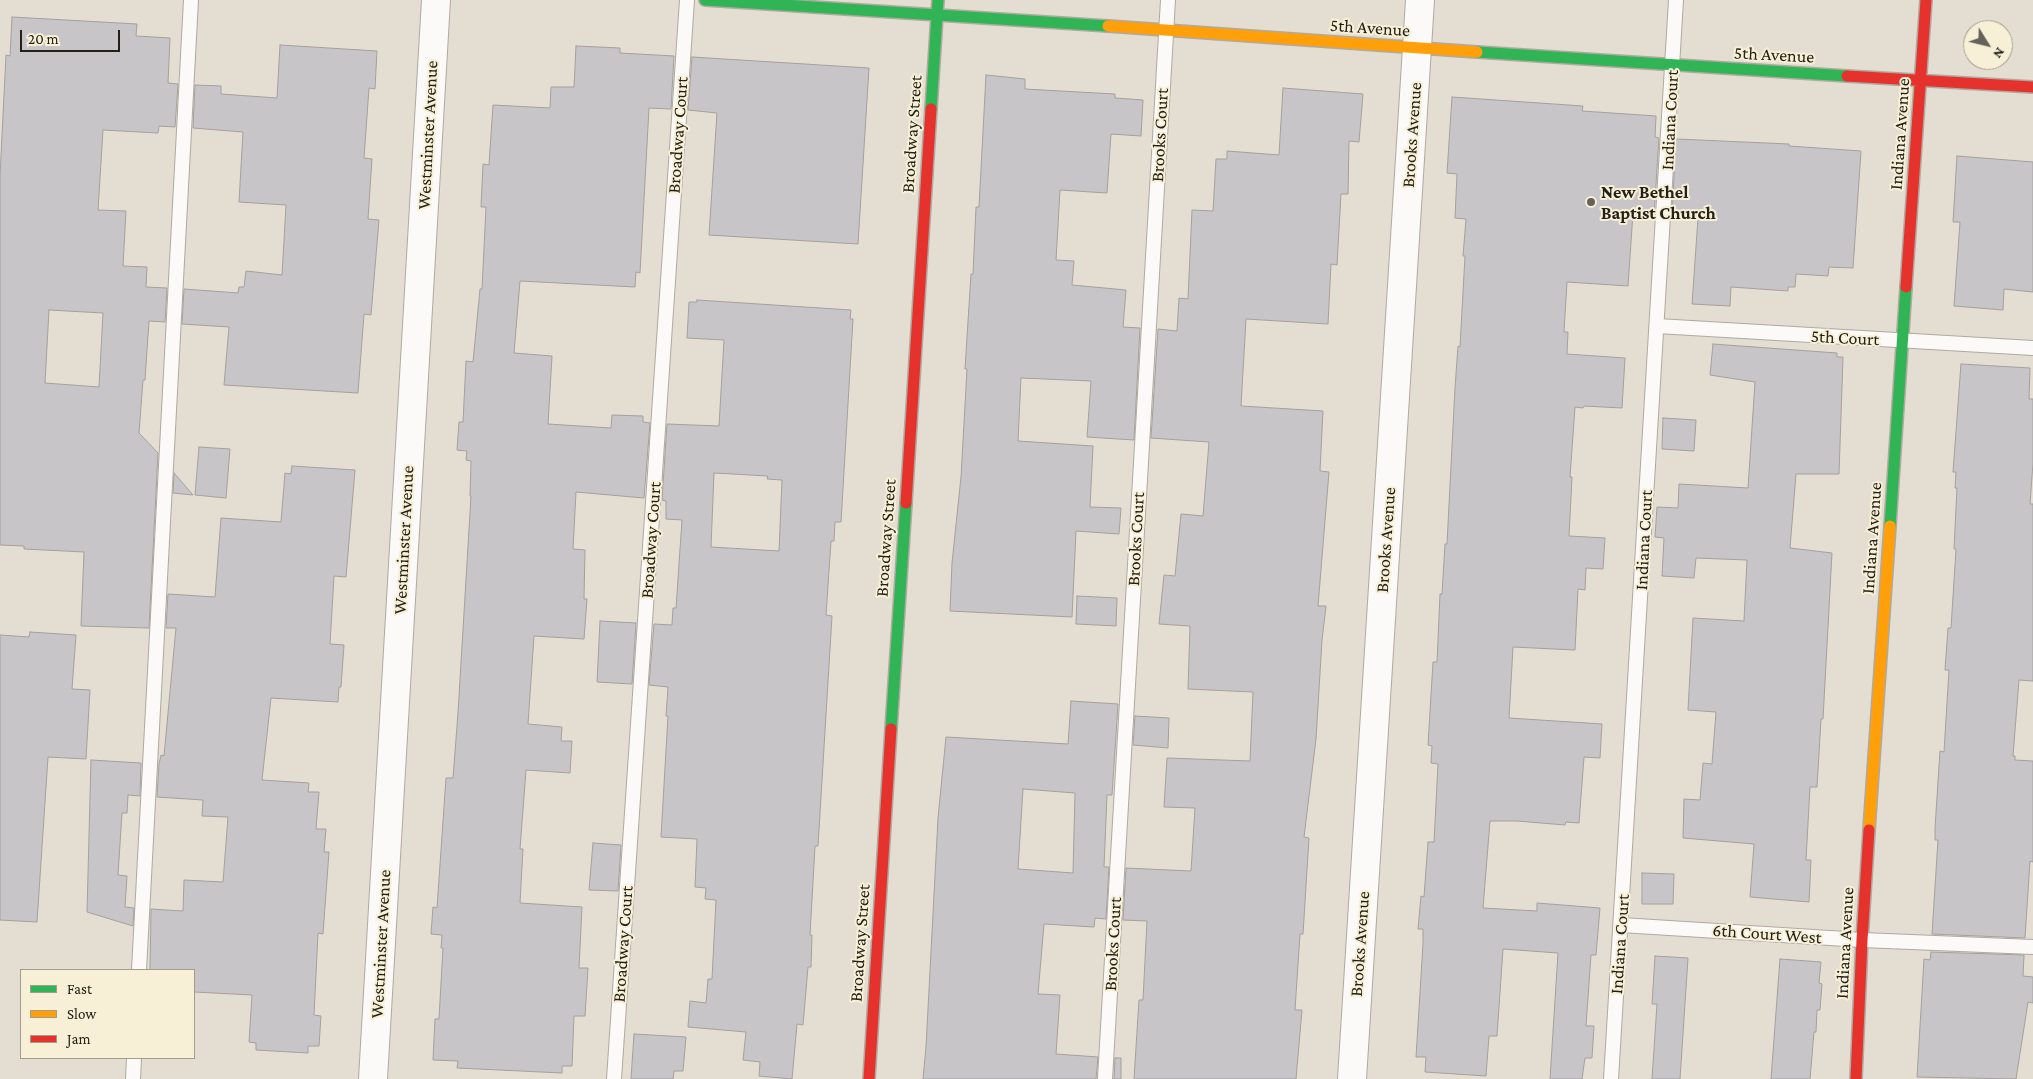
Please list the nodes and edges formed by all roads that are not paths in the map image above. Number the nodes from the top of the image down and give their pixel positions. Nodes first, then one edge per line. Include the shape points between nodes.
1 (191, 0) edge
2 (436, 0) edge
3 (687, 0) edge
4 (705, 0) edge
5 (938, 0) edge
6 (1168, 0) edge
7 (1420, 0) edge
8 (1676, 0) edge
9 (1926, 0) edge
10 (937, 14) junction
11 (1166, 31) junction
12 (1418, 50) junction
13 (1673, 66) junction
14 (1922, 81) junction
15 (2033, 87) edge
16 (1657, 326) junction
17 (1902, 341) junction
18 (2033, 348) edge
19 (1621, 925) junction
20 (1862, 940) junction
21 (2033, 946) edge
22 (139, 969) edge
23 (134, 1059) edge
24 (133, 1079) edge
25 (373, 1079) edge
26 (614, 1079) edge
27 (869, 1079) edge
28 (1105, 1079) edge
29 (1352, 1079) edge
30 (1611, 1079) edge
31 (1856, 1079) edge

1 - 22 lane
2 - 25 street, Westminster Avenue
3 - 26 lane, Broadway Court
4 - 10 street, 5th Avenue
5 - 10 street, Broadway Street
6 - 11 lane, Brooks Court
7 - 12 street, Brooks Avenue
8 - 13 lane, Indiana Court
9 - 14 street, Indiana Avenue
10 - 11 street, 5th Avenue
10 - 27 street, Broadway Street
11 - 12 street, 5th Avenue
11 - 28 lane, Brooks Court
12 - 13 street, 5th Avenue
12 - 29 street, Brooks Avenue
13 - 14 street, 5th Avenue
13 - 16 lane, Indiana Court
14 - 15 street, 5th Avenue
14 - 17 street, Indiana Avenue
16 - 17 lane, 5th Court
16 - 19 lane, Indiana Court
17 - 18 lane, 5th Court
17 - 20 street, Indiana Avenue
19 - 20 lane, 6th Court West
19 - 30 lane, Indiana Court
20 - 21 lane, 6th Court West
20 - 31 street, Indiana Avenue
23 - 24 lane

